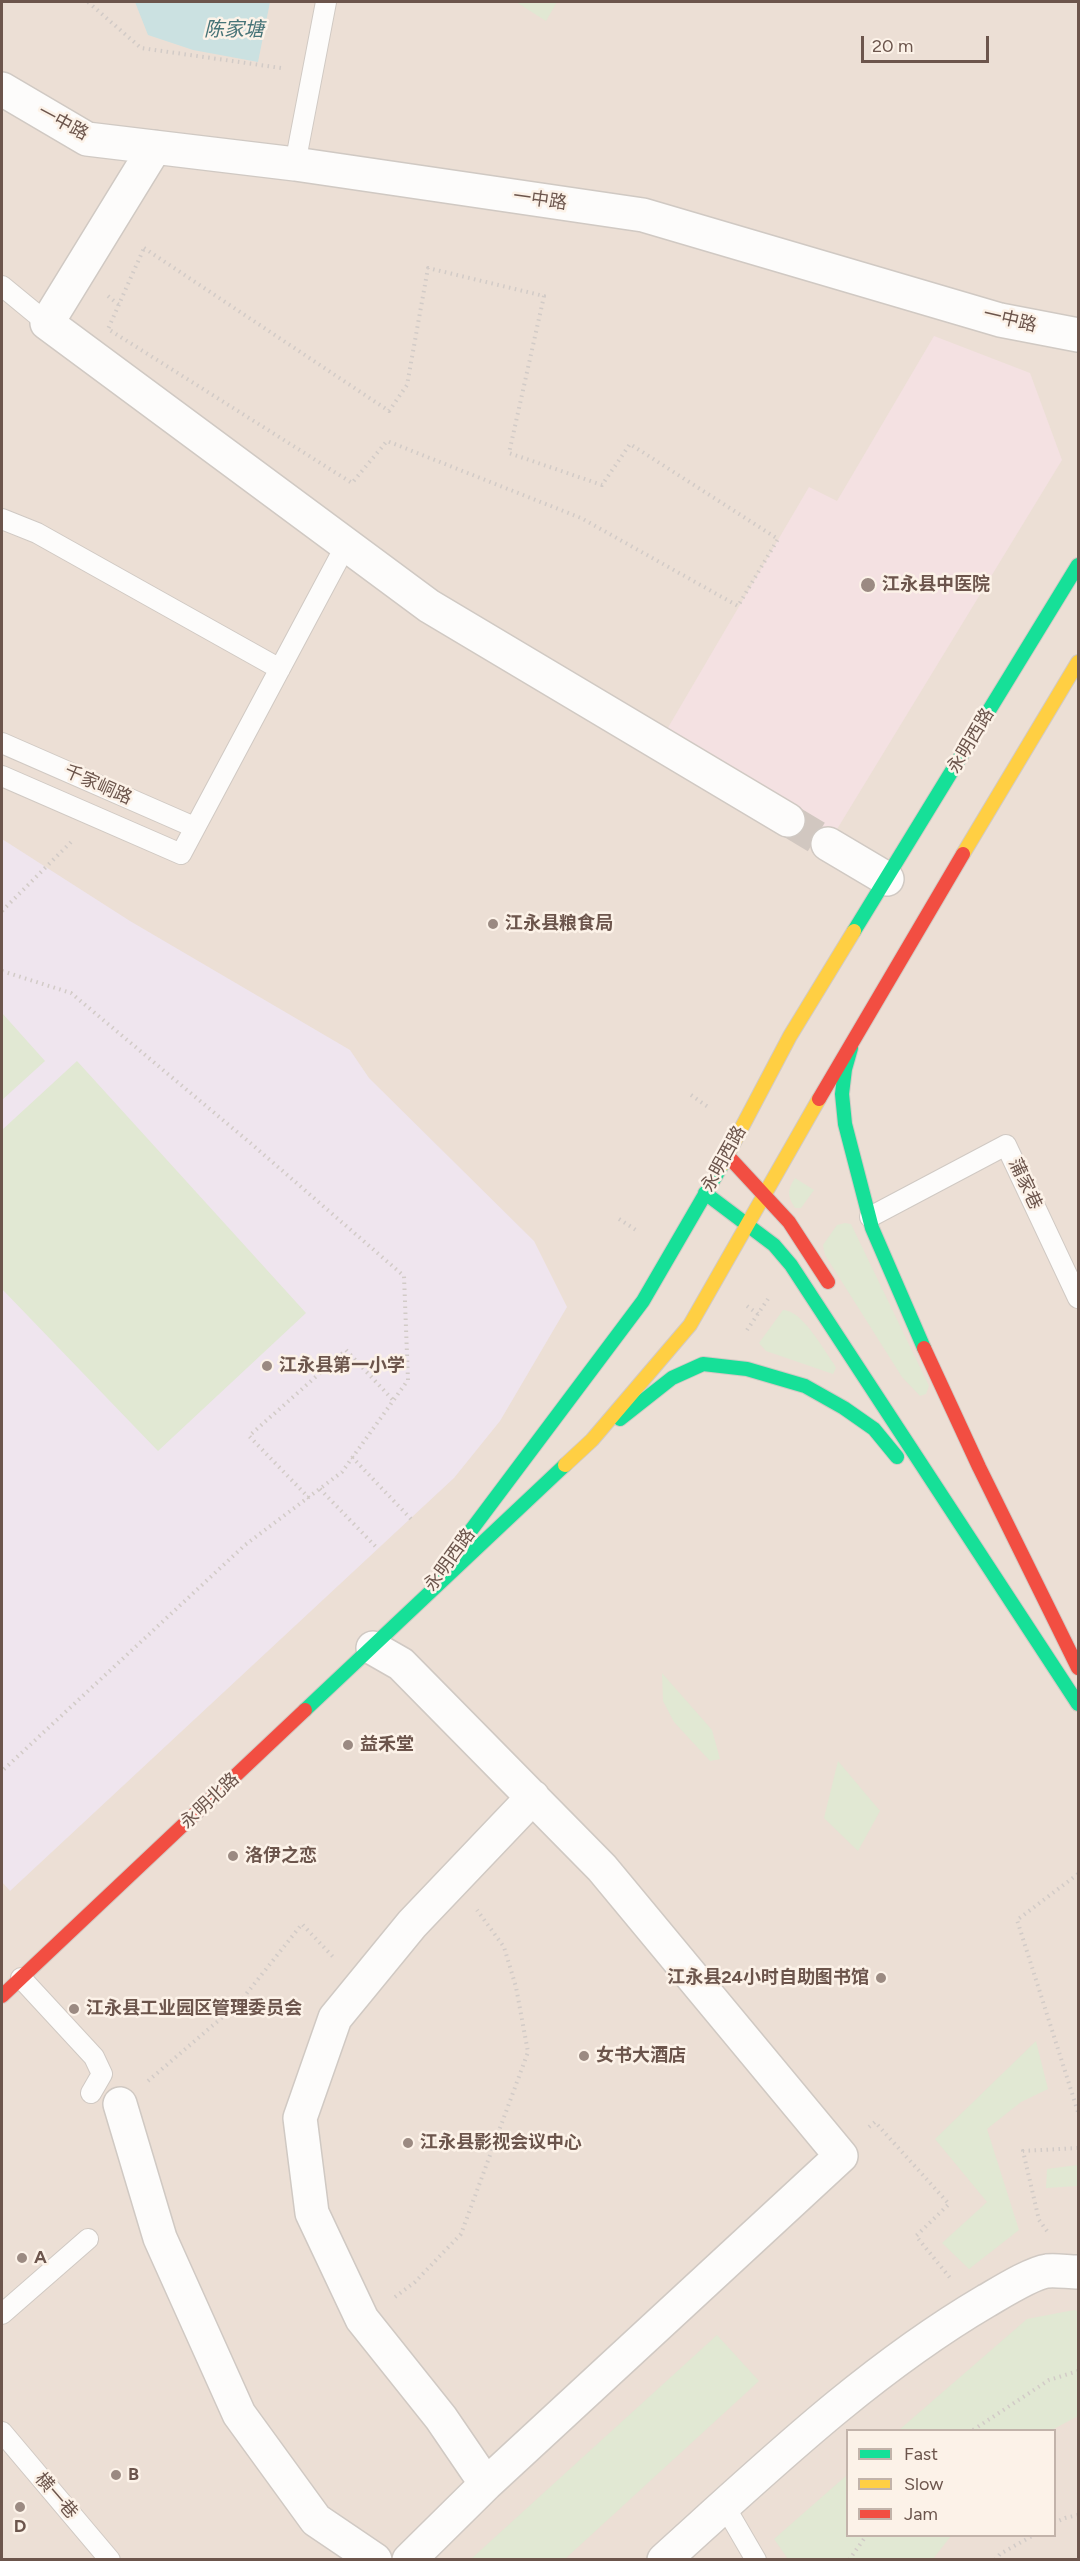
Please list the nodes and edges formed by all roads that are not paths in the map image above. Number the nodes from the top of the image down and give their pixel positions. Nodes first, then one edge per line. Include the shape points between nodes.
1 (326, 2) edge
2 (2, 89) edge
3 (155, 147) junction
4 (295, 164) junction
5 (2, 286) edge
6 (47, 323) junction
7 (1078, 335) edge
8 (2, 519) edge
9 (346, 545) junction
10 (1078, 564) edge
11 (1078, 662) edge
12 (280, 669) junction
13 (2, 742) edge
14 (2, 776) edge
15 (788, 820) tunnel mouth
16 (194, 827) junction
17 (828, 844) tunnel mouth
18 (887, 879) junction
19 (855, 1036) junction
20 (727, 1155) junction
21 (705, 1193) junction
22 (764, 1193) junction
23 (870, 1217) junction
24 (748, 1224) junction
25 (1078, 1298) edge
26 (839, 1299) dead end
27 (579, 1452) junction
28 (1022, 1587) dead end
29 (1009, 1597) junction
30 (417, 1604) junction
31 (373, 1648) junction
32 (1078, 1668) edge
33 (1078, 1676) edge
34 (1078, 1704) edge
35 (533, 1797) junction
36 (21, 1978) junction
37 (2, 1996) edge
38 (105, 2099) joint
39 (88, 2239) dead end
40 (1076, 2272) edge
41 (2, 2314) edge
42 (2, 2433) edge
43 (486, 2484) junction
44 (724, 2505) junction
45 (110, 2559) edge
46 (375, 2559) edge
47 (409, 2559) edge
48 (664, 2559) edge
49 (756, 2559) edge

1 - 4 lane
2 - 3 street, 一中路 via 87,139
3 - 4 street, 一中路
3 - 6 street
4 - 7 street, 一中路 via 643,215 1000,320
5 - 6 lane
6 - 9 street
8 - 12 lane via 37,533
9 - 12 lane
9 - 15 street via 429,606
10 - 18 main road, 永明西路
11 - 19 main road, 永明西路
12 - 16 lane
13 - 16 lane, 千家峒路
14 - 16 lane, 千家峒路 via 181,854
17 - 18 street
18 - 20 main road, 永明西路 via 790,1036
19 - 22 main road, 永明西路
19 - 23 main road via 842,1094 845,1124
20 - 21 main road, 永明西路
20 - 22 main road
21 - 24 main road
21 - 30 main road, 永明西路 via 643,1301
22 - 24 main road, 永明西路
22 - 26 main road via 789,1222
23 - 25 lane, 蒲家巷 via 1006,1145
23 - 32 main road via 917,1334
24 - 27 main road, 永明西路 via 690,1325
24 - 29 main road via 774,1245 790,1265
27 - 29 main road via 672,1378 703,1364 754,1370 805,1386 874,1429
27 - 30 main road, 永明西路
28 - 33 main road
29 - 34 main road
30 - 31 main road, 永明北路
31 - 35 street via 401,1664
31 - 36 main road, 永明北路
35 - 43 street via 412,1924 335,2018 300,2118 312,2213 362,2319 441,2418
35 - 43 street via 603,1869 841,2156
36 - 37 main road, 永明北路
36 - 38 lane via 94,2057 102,2074
38 - 46 street via 160,2238 239,2414 316,2520
39 - 41 lane
40 - 44 street via 1045,2271 954,2319 877,2373
42 - 45 lane, 横一巷
43 - 47 street
44 - 48 street
44 - 49 lane

